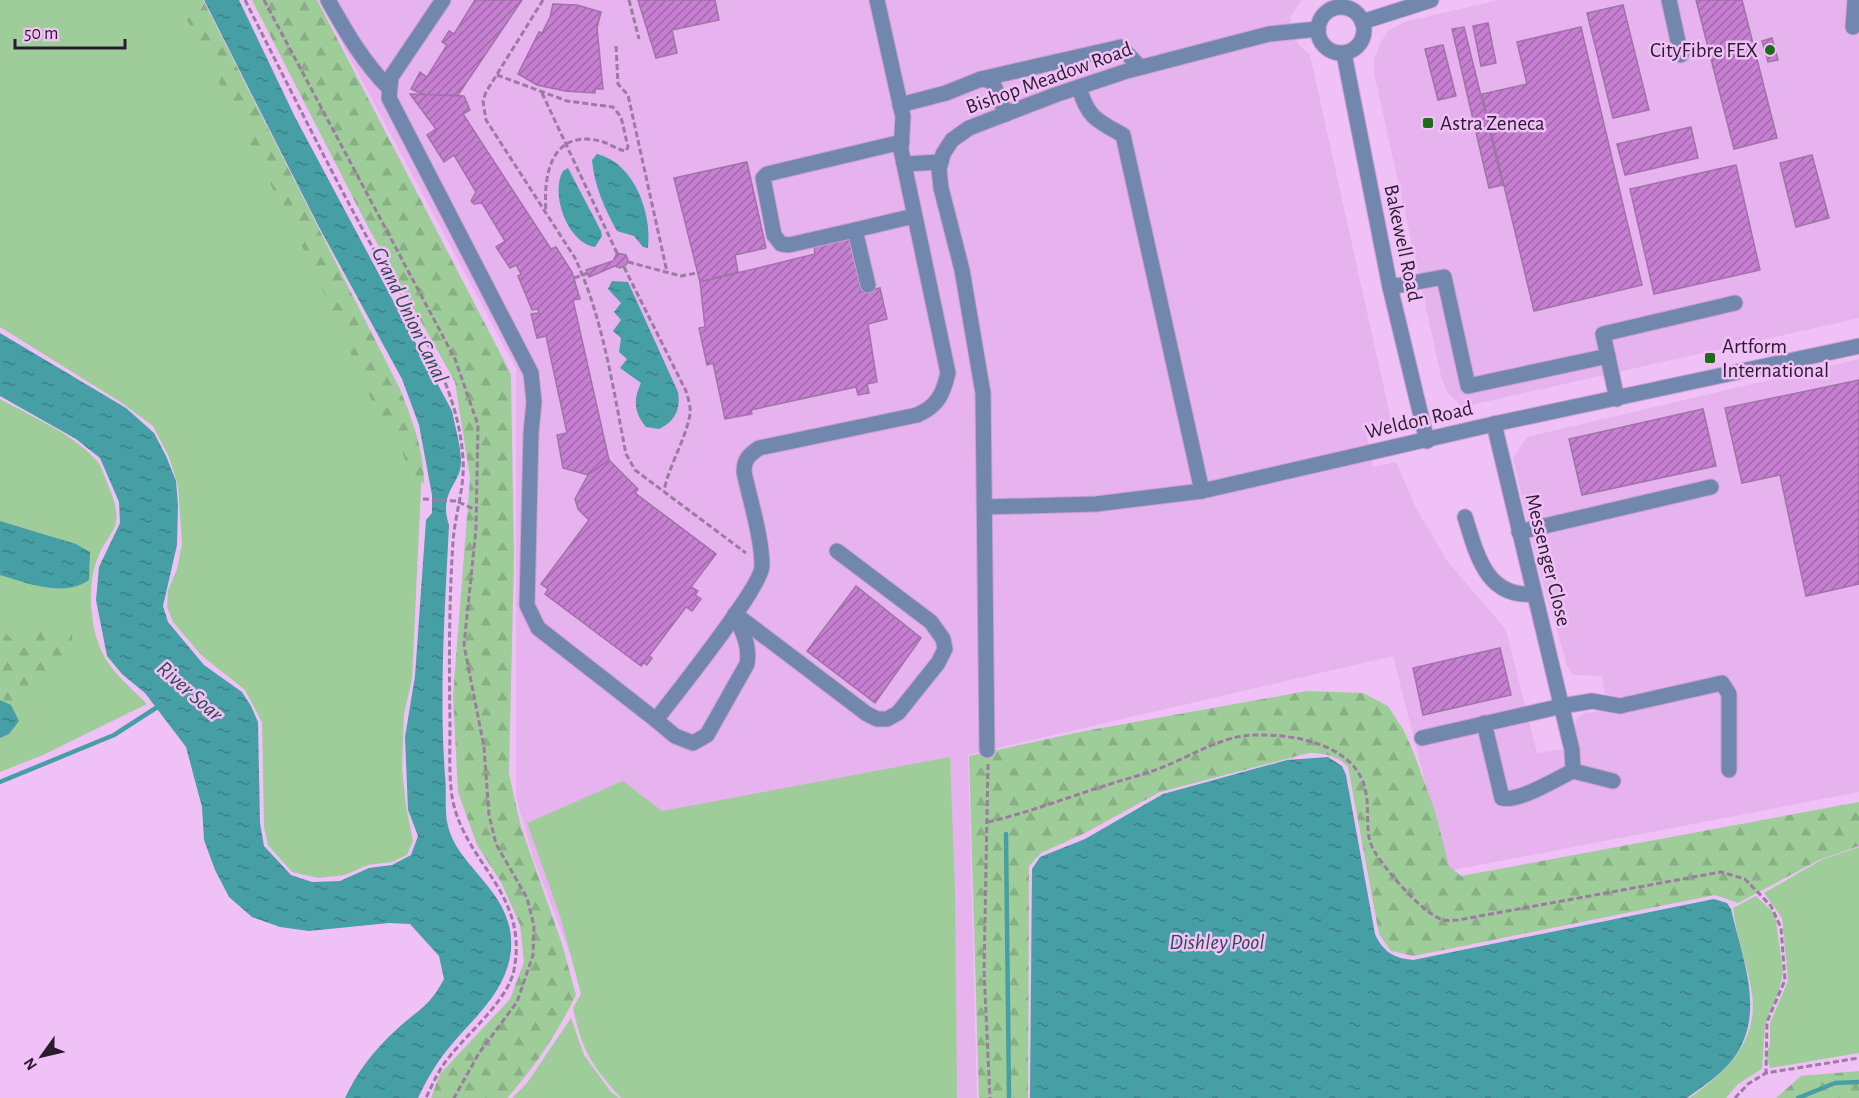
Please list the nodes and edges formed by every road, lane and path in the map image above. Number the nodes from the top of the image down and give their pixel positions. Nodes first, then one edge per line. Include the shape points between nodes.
1 (245, 0) edge
2 (264, 0) edge
3 (328, 0) edge
4 (443, 0) edge
5 (543, 0) edge
6 (629, 0) edge
7 (877, 0) edge
8 (1431, 0) edge
9 (1669, 0) edge
10 (1855, 0) edge
11 (1336, 4) edge
12 (1362, 22) junction
13 (1853, 27) dead end
14 (1318, 29) junction
15 (639, 39) dead end
16 (616, 46) dead end
17 (1344, 54) junction
18 (1681, 55) dead end
19 (1140, 67) junction
20 (497, 75) junction
21 (981, 78) junction
22 (1079, 87) junction
23 (389, 88) junction
24 (542, 93) junction
25 (900, 105) junction
26 (1006, 114) junction
27 (902, 142) junction
28 (566, 144) junction
29 (941, 162) junction
30 (904, 164) junction
31 (546, 213) junction
32 (914, 216) junction
33 (855, 230) junction
34 (617, 253) dead end
35 (628, 262) dead end
36 (624, 267) dead end
37 (667, 272) junction
38 (588, 273) dead end
39 (697, 273) dead end
40 (583, 275) junction
41 (574, 278) dead end
42 (868, 285) dead end
43 (1390, 287) junction
44 (1735, 303) dead end
45 (1859, 346) edge
46 (1608, 356) junction
47 (1617, 399) junction
48 (1494, 424) junction
49 (1427, 441) junction
50 (1710, 487) dead end
51 (664, 491) junction
52 (1202, 491) junction
53 (423, 499) dead end
54 (461, 503) junction
55 (985, 507) junction
56 (476, 510) junction
57 (1465, 517) dead end
58 (1519, 532) junction
59 (837, 551) dead end
60 (762, 565) junction
61 (1534, 594) junction
62 (735, 614) junction
63 (1562, 706) junction
64 (656, 720) junction
65 (1484, 723) junction
66 (1422, 738) dead end
67 (987, 750) joint
68 (1729, 770) dead end
69 (1573, 771) junction
70 (1613, 782) dead end
71 (988, 822) junction
72 (1859, 1058) edge
73 (1766, 1073) junction
74 (426, 1098) edge
75 (454, 1098) edge
76 (990, 1098) edge
77 (1735, 1098) edge

1 - 54 path via 455,405 464,461
2 - 56 path via 454,359 478,425
3 - 23 street via 354,46
4 - 23 street via 391,77
5 - 20 path
6 - 15 path
7 - 25 street
8 - 12 street
9 - 18 street
10 - 13 street
11 - 12 street via 1353,10
11 - 14 street
12 - 17 street via 1362,36
14 - 17 street via 1322,45 1335,54
14 - 19 street, Bishop Meadow Road via 1269,34
16 - 37 path via 618,84 628,95
17 - 43 street, Bakewell Road
19 - 21 street via 1121,47
19 - 22 street, Bishop Meadow Road
20 - 24 path
20 - 31 path via 483,101 486,120
21 - 25 street via 946,93
21 - 26 street via 992,81
22 - 26 street, Bishop Meadow Road
22 - 52 street via 1083,105 1091,116 1123,135
23 - 64 street via 392,109 531,374 534,402 527,605 538,628
24 - 28 path
24 - 28 path via 567,101 613,107 621,117 628,147 622,151 589,140
25 - 27 street
26 - 29 street, Bishop Meadow Road via 969,128 952,140
27 - 30 street
27 - 33 street via 763,178 774,235 782,244
28 - 31 path via 547,171
28 - 34 path
29 - 30 street
29 - 55 street via 941,188 962,270 983,393
30 - 32 street
31 - 40 path
32 - 33 street
32 - 60 street via 948,373 943,393 933,408 917,415 759,448 750,454 744,462 744,472
33 - 42 street
35 - 37 path
36 - 51 path via 689,403 690,414 668,469
37 - 39 path via 681,276
38 - 40 path
40 - 41 path
40 - 51 path via 626,454 635,470
43 - 46 street via 1444,277 1468,387
43 - 49 street, Bakewell Road
44 - 46 street via 1603,333
45 - 47 street, Weldon Road
46 - 47 street
47 - 48 street, Weldon Road
48 - 49 street, Weldon Road
48 - 58 street, Messenger Close
49 - 52 street, Weldon Road
50 - 58 street
51 - 60 path
52 - 55 street, Weldon Road via 1096,504
53 - 54 path
54 - 56 path
54 - 74 path via 456,518 451,583 451,789 464,834 503,892 518,946 513,975 437,1074
55 - 67 street
56 - 75 path via 464,645 484,747 489,815 496,844 527,898 534,926 533,955 516,1002 479,1053
57 - 61 street via 1490,577 1509,593
58 - 61 street, Messenger Close
59 - 62 street via 931,622 943,639 945,649 938,663 898,713 887,719 867,714
60 - 62 street via 761,574
61 - 63 street, Messenger Close
62 - 64 street
62 - 64 street via 749,652 747,664 708,735 693,743 686,741
63 - 65 street
63 - 68 street via 1592,701 1620,706 1722,683 1729,694
63 - 69 street, Messenger Close
65 - 66 street
65 - 69 street via 1502,798 1535,790
67 - 71 path
69 - 70 street
71 - 73 path via 1031,812 1227,741 1253,734 1280,736 1344,755 1359,772 1366,790 1370,843 1377,856 1428,912 1443,920 1721,872 1744,879 1771,906 1782,928 1785,980 1767,1022
71 - 76 path via 984,970
72 - 73 path
73 - 77 path

